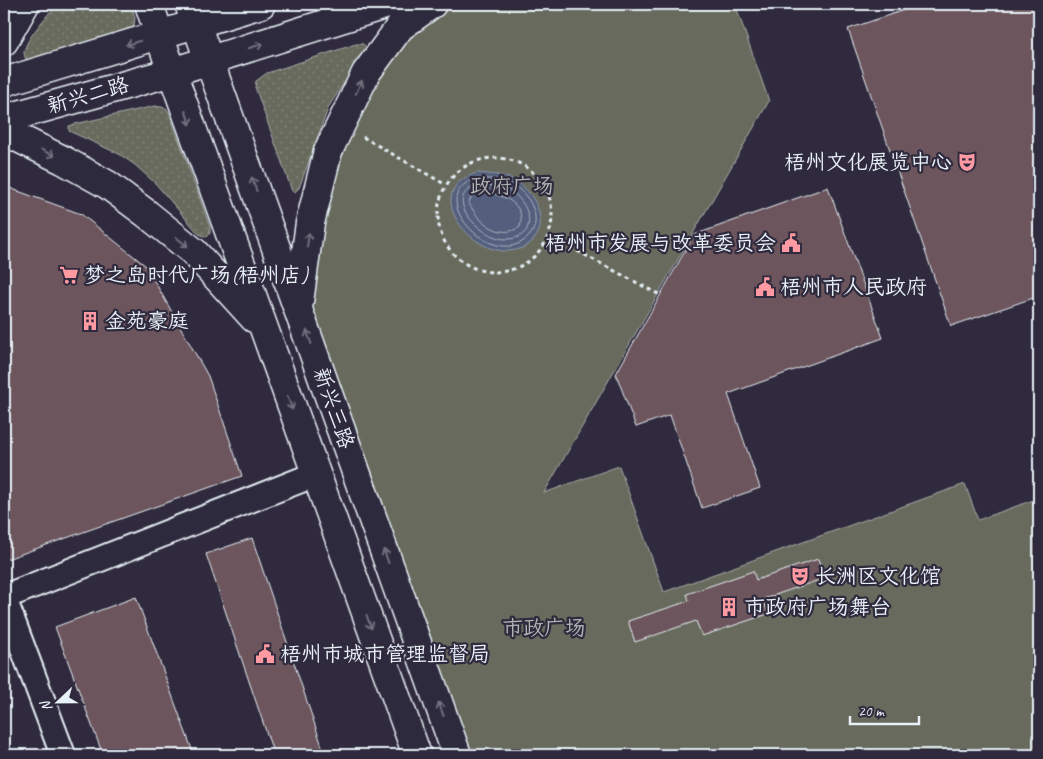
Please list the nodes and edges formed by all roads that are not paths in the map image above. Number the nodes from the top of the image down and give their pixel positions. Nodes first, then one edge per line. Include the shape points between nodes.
1 (24, 4) edge
2 (149, 4) edge
3 (261, 4) edge
4 (388, 4) edge
5 (432, 4) edge
6 (193, 14) edge
7 (159, 35) junction
8 (4, 41) edge
9 (210, 61) junction
10 (172, 72) junction
11 (4, 82) edge
12 (4, 119) edge
13 (4, 132) edge
14 (298, 306) junction
15 (264, 329) junction
16 (316, 474) junction
17 (4, 597) edge
18 (63, 755) edge
19 (417, 755) edge
20 (457, 755) edge

1 - 8 main road
2 - 7 main road
3 - 6 main road, 新兴二路
9 -> 4 main road, 新兴二路
14 -> 5 main road via 310,223 328,152 366,73 400,28
6 - 7 main road, 新兴二路
6 - 9 main road
7 - 10 main road
7 -> 11 main road, 新兴二路
9 - 10 main road, 新兴二路
14 -> 9 main road, 新兴三路
10 - 12 main road, 新兴二路
10 -> 15 main road, 新兴三路
13 -> 15 main road via 108,185 147,214 194,252
20 -> 14 main road, 新兴三路
15 -> 16 main road, 新兴三路
16 - 17 street
16 -> 19 main road, 新兴三路
17 - 18 street

